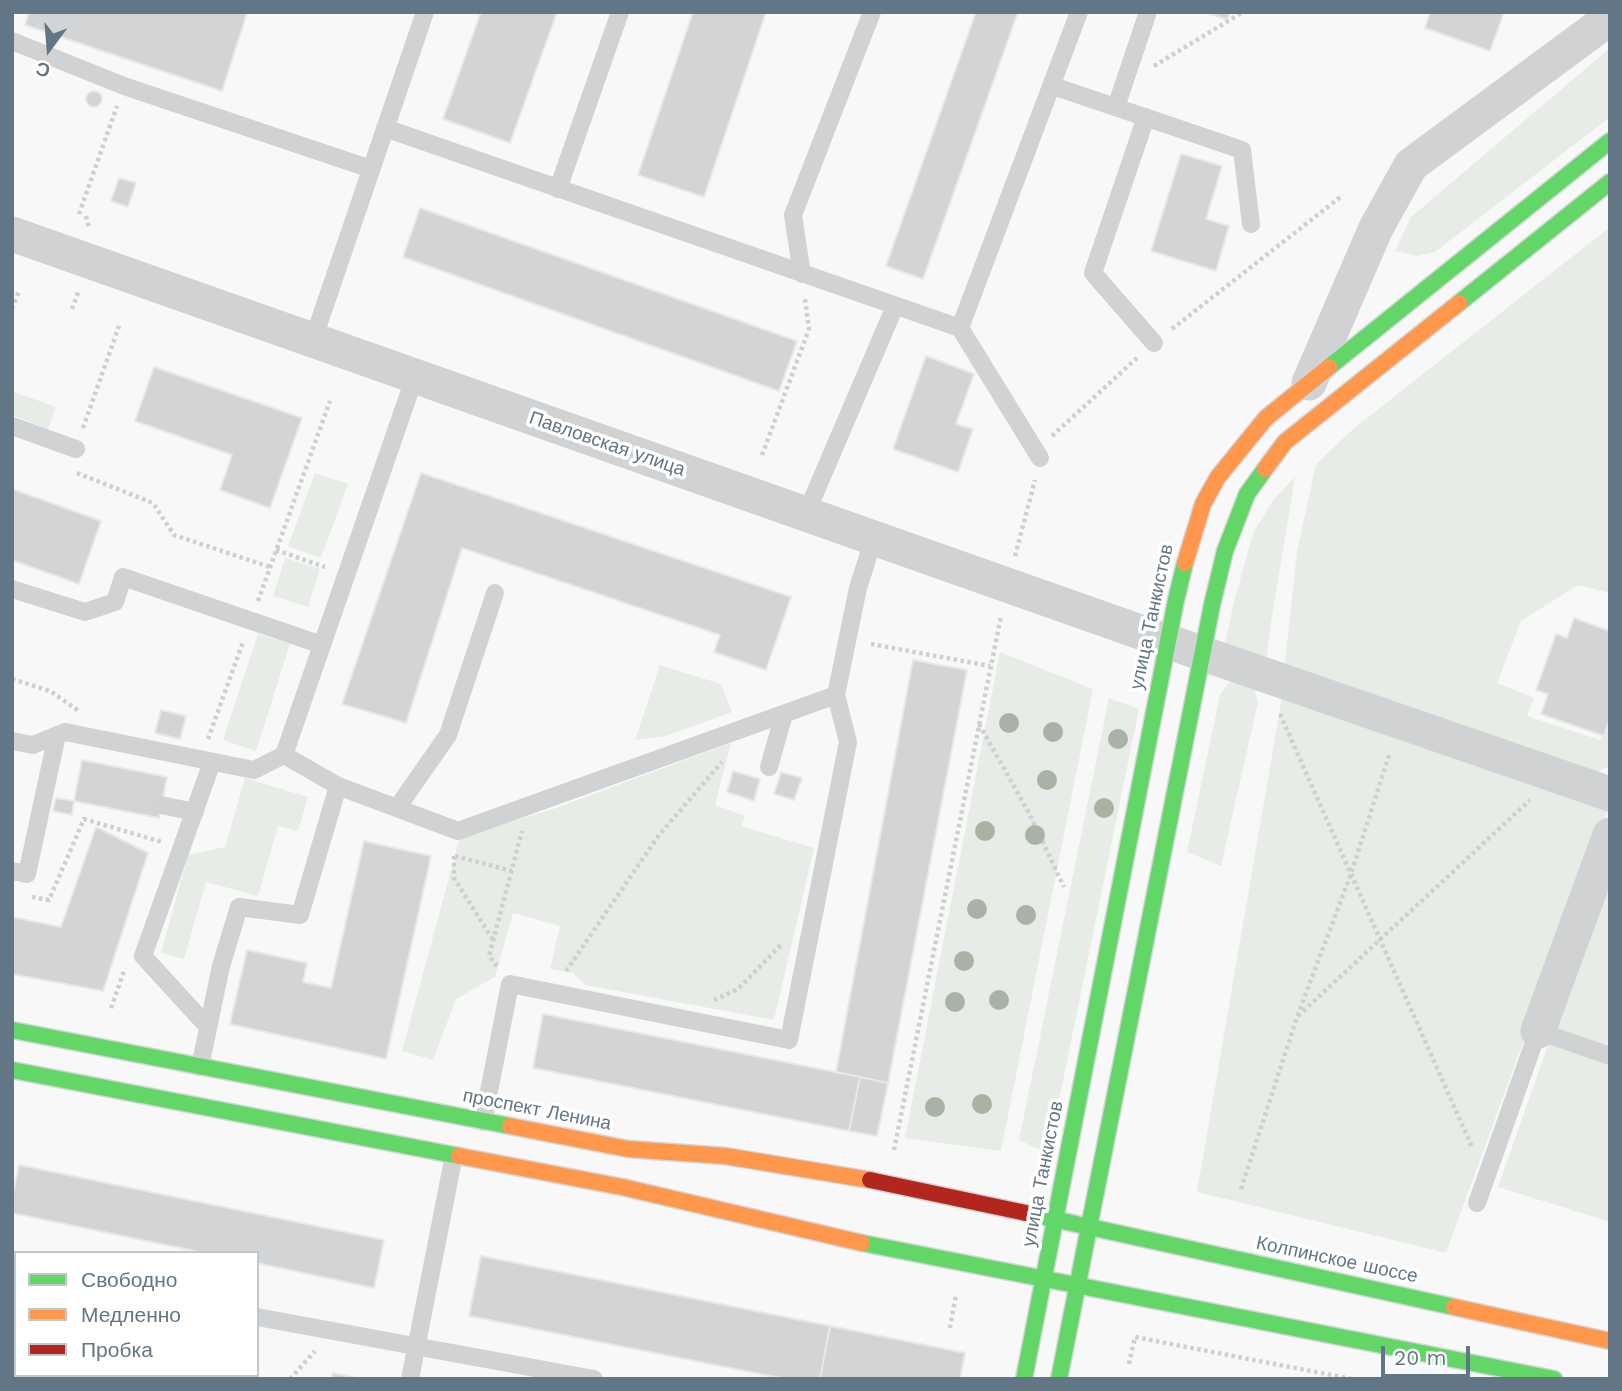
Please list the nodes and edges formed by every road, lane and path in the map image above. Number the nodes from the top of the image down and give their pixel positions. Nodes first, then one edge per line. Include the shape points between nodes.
1 (425, 12) edge
2 (620, 12) edge
3 (872, 12) edge
4 (1079, 12) edge
5 (1148, 12) edge
6 (1243, 12) edge
7 (1599, 19) edge
8 (12, 41) edge
9 (1124, 84) junction
10 (124, 86) junction
11 (1052, 86) junction
12 (1116, 107) junction
13 (1146, 117) junction
14 (385, 128) junction
15 (1610, 141) edge
16 (371, 169) junction
17 (1610, 182) edge
18 (558, 189) junction
19 (1343, 195) dead end
20 (79, 214) dead end
21 (1251, 224) dead end
22 (12, 234) edge
23 (802, 274) junction
24 (81, 282) dead end
25 (19, 291) dead end
26 (895, 306) junction
27 (12, 309) edge
28 (72, 309) dead end
29 (119, 326) dead end
30 (960, 328) junction
31 (313, 340) junction
32 (1154, 344) junction
33 (415, 376) junction
34 (1309, 383) junction
35 (330, 401) dead end
36 (12, 426) edge
37 (76, 449) junction
38 (762, 455) dead end
39 (1040, 458) junction
40 (807, 514) junction
41 (874, 538) junction
42 (276, 550) junction
43 (270, 567) junction
44 (347, 575) junction
45 (1007, 585) junction
46 (12, 589) edge
47 (495, 593) dead end
48 (251, 620) junction
49 (848, 639) junction
50 (1168, 642) junction
51 (323, 645) junction
52 (1202, 653) junction
53 (990, 666) junction
54 (12, 679) edge
55 (836, 695) junction
56 (1275, 702) dead end
57 (783, 714) junction
58 (1400, 721) junction
59 (979, 723) junction
60 (742, 728) junction
61 (57, 736) junction
62 (105, 740) junction
63 (12, 741) edge
64 (284, 755) junction
65 (206, 761) junction
66 (769, 767) dead end
67 (1556, 775) junction
68 (338, 786) junction
69 (1610, 794) edge
70 (161, 805) dead end
71 (529, 805) junction
72 (397, 808) junction
73 (195, 812) junction
74 (447, 827) junction
75 (169, 844) dead end
76 (1607, 847) edge
77 (454, 856) junction
78 (512, 870) junction
79 (12, 871) edge
80 (1351, 874) junction
81 (1064, 887) dead end
82 (24, 895) dead end
83 (790, 934) dead end
84 (494, 941) junction
85 (1379, 941) junction
86 (510, 984) junction
87 (553, 993) junction
88 (674, 1016) junction
89 (1297, 1017) junction
90 (208, 1027) junction
91 (12, 1031) edge
92 (1538, 1031) junction
93 (1610, 1056) edge
94 (200, 1066) junction
95 (12, 1070) edge
96 (483, 1122) junction
97 (894, 1150) dead end
98 (454, 1155) junction
99 (1486, 1177) junction
100 (1241, 1189) dead end
101 (1477, 1203) dead end
102 (1056, 1220) junction
103 (1088, 1226) junction
104 (1043, 1279) junction
105 (1077, 1285) junction
106 (957, 1291) dead end
107 (259, 1317) edge
108 (950, 1328) dead end
109 (333, 1331) junction
110 (1610, 1341) edge
111 (416, 1346) junction
112 (1129, 1364) dead end
113 (290, 1379) edge
114 (410, 1379) edge
115 (594, 1379) edge
116 (1024, 1379) edge
117 (1059, 1379) edge
118 (1352, 1379) edge
119 (1554, 1379) edge

1 - 14 lane
2 - 18 lane
3 - 23 lane via 793,215
4 - 11 lane
5 - 9 lane
6 - 9 path
7 - 34 street via 1410,165 1376,228
8 - 10 lane
9 - 12 lane
10 - 16 lane
10 - 20 path
11 - 12 lane
11 - 30 lane
12 - 13 lane
13 - 21 lane via 1242,150
13 - 32 lane via 1093,273
14 - 16 lane
14 - 18 lane
15 - 34 main road, улица Танкистов
16 - 31 lane
17 - 52 main road via 1285,442 1247,494 1225,551
18 - 23 lane
19 - 32 path
22 - 31 street, Павловская улица
23 - 26 lane
23 - 38 path via 809,329
24 - 28 path
25 - 27 path
26 - 30 lane
26 - 40 lane
29 - 37 path
30 - 39 lane
31 - 33 street, Павловская улица
32 - 39 path via 1053,434
33 - 40 street, Павловская улица
33 - 44 lane
34 - 50 main road, улица Танкистов via 1265,418 1218,477 1203,504
35 - 42 path
36 - 37 lane
37 - 43 path via 68,469 153,503 174,535
39 - 45 path
40 - 41 street, Павловская улица
41 - 45 street, Павловская улица
41 - 49 lane
42 - 43 path
42 - 44 path
43 - 48 path
44 - 51 lane
45 - 50 street, Павловская улица
45 - 53 path
46 - 48 lane via 86,612 115,602 123,576
47 - 72 lane via 448,735
48 - 51 lane
48 - 65 path
49 - 53 path
49 - 55 lane
50 - 52 street, Павловская улица
50 - 102 main road, улица Танкистов
51 - 64 lane
52 - 58 street, Павловская улица
52 - 103 main road
53 - 59 path
54 - 62 path via 50,691 76,707
55 - 57 lane
55 - 88 lane via 848,742 789,1040
56 - 80 path
57 - 60 lane
57 - 66 lane
58 - 67 street, Павловская улица
58 - 80 path
59 - 81 path
59 - 97 path
60 - 71 lane
60 - 87 path via 735,747 659,835
61 - 62 lane via 65,732
61 - 63 lane via 33,745
61 - 79 lane via 27,874
62 - 65 lane
64 - 65 lane via 254,770
64 - 68 lane
65 - 73 lane
67 - 69 street, Павловская улица
67 - 85 path
68 - 72 lane
68 - 90 lane via 300,915 239,907 220,966
70 - 73 lane
71 - 74 lane via 458,831
71 - 78 path
72 - 74 lane
73 - 90 lane via 143,956
74 - 77 path
75 - 82 path via 84,819 49,900
76 - 92 street
77 - 78 path
77 - 84 path via 454,878
78 - 84 path
80 - 85 path
80 - 89 path
83 - 88 path via 776,954 738,989
84 - 86 path via 489,956
85 - 89 path
85 - 99 path
86 - 87 lane
86 - 96 lane
87 - 88 lane
89 - 100 path
90 - 94 lane
91 - 94 main road, проспект Ленина
92 - 93 lane
92 - 99 lane
94 - 96 main road, проспект Ленина
95 - 98 main road
96 - 102 main road, проспект Ленина via 628,1149 725,1156 824,1171
98 - 104 main road
98 - 111 lane
99 - 101 lane
102 - 103 main road, Колпинское шоссе
102 - 104 main road, улица Танкистов
103 - 105 main road
103 - 110 main road, Колпинское шоссе
104 - 105 main road
104 - 116 main road, улица Танкистов
105 - 117 main road
105 - 119 main road
106 - 108 path
107 - 109 lane
109 - 111 lane
109 - 113 path
111 - 114 lane
111 - 115 lane
112 - 118 path via 1135,1337

